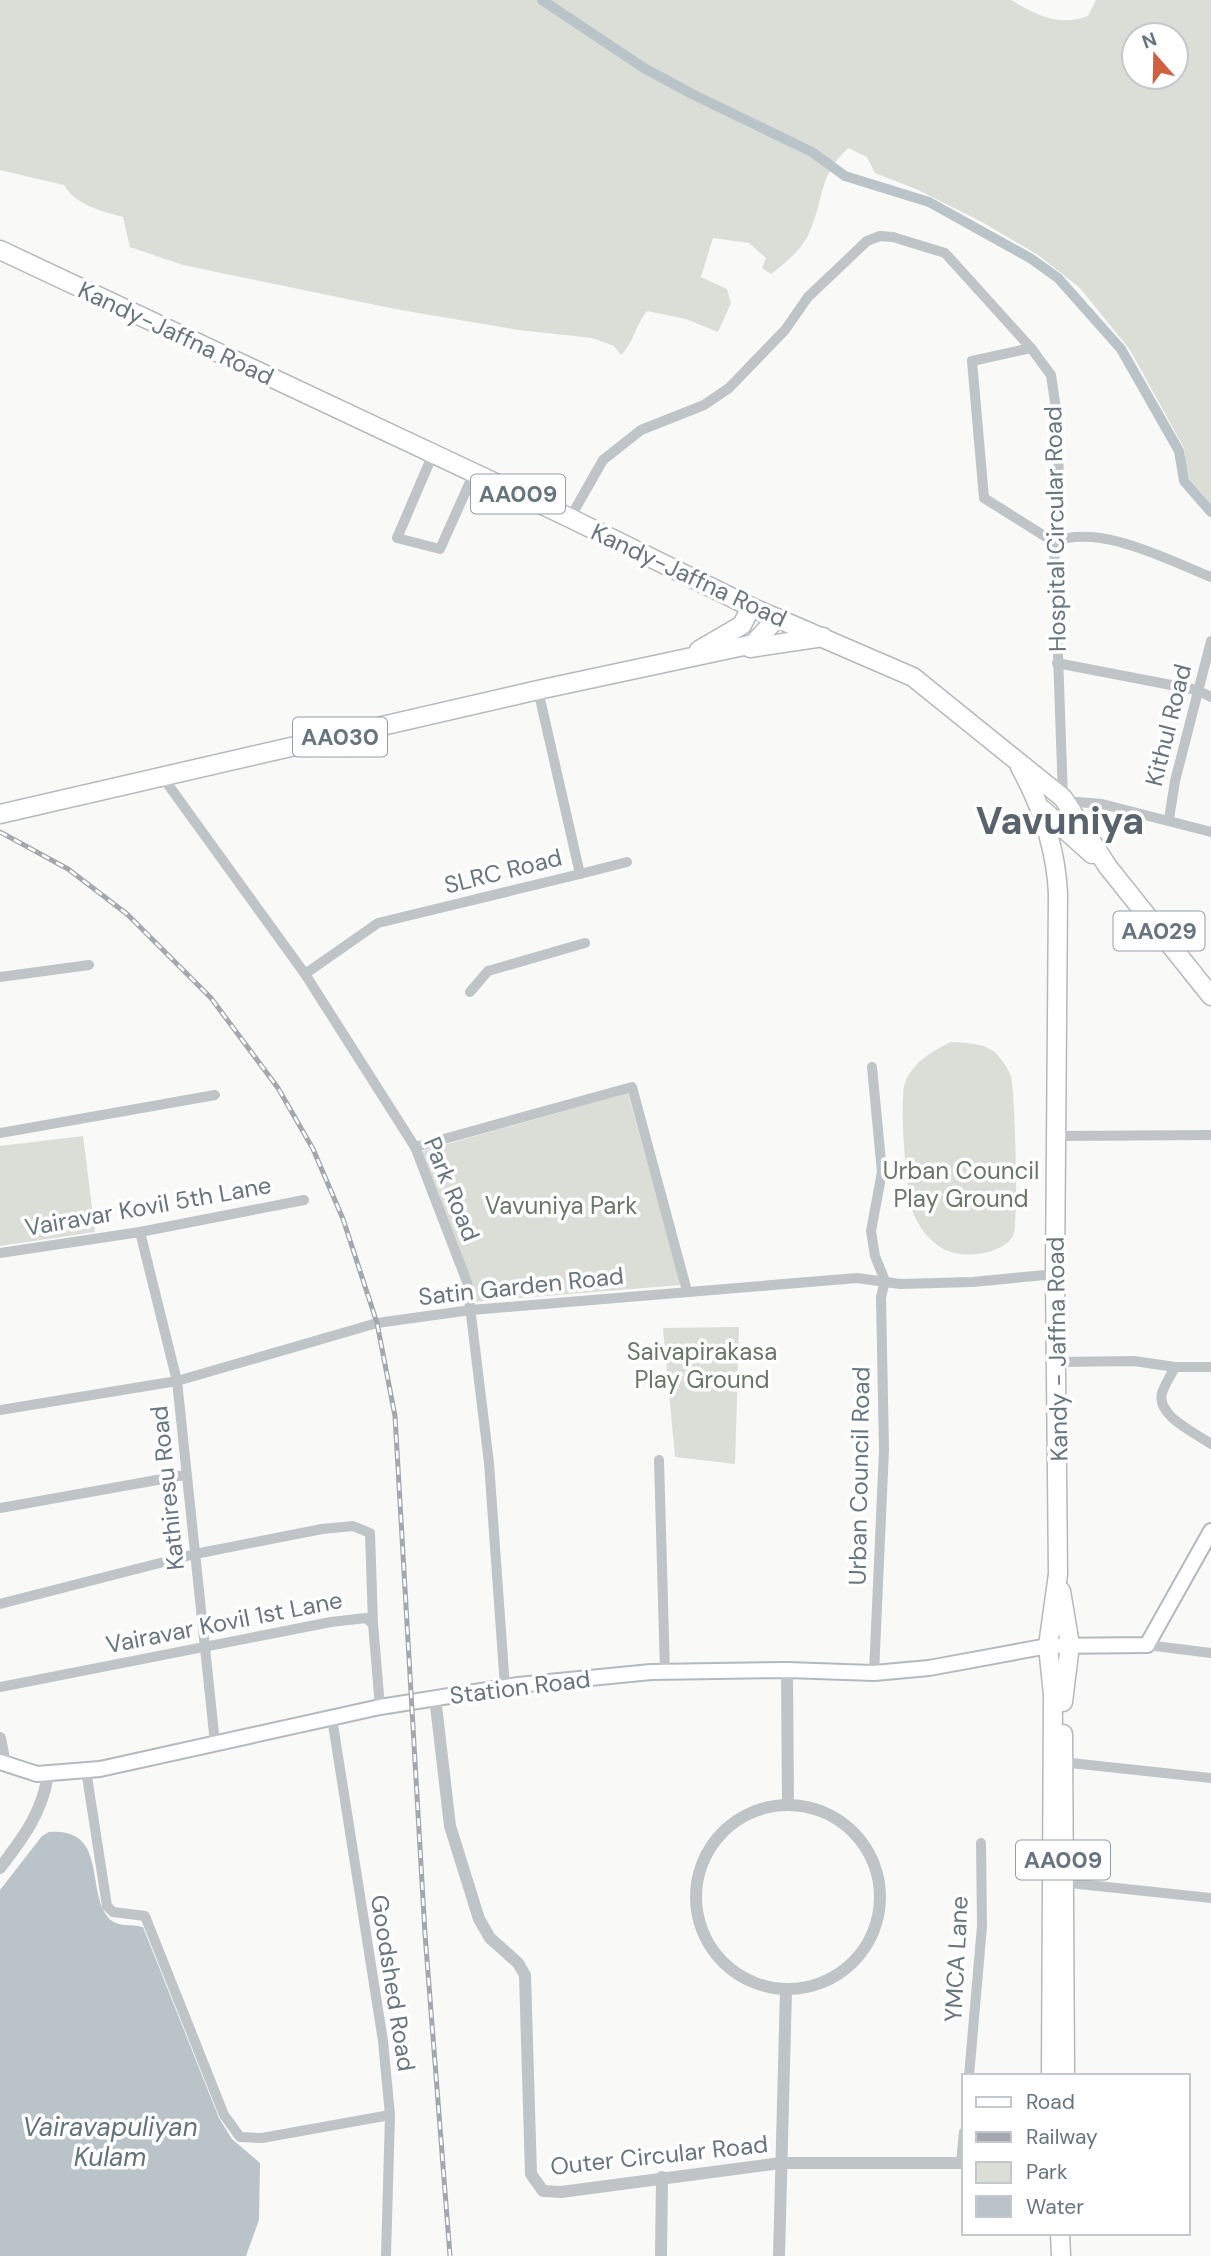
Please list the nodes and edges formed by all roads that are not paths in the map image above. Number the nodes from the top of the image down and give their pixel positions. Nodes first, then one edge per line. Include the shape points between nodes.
1 (0, 250) edge
2 (1031, 348) junction
3 (433, 454) junction
4 (474, 473) junction
5 (570, 518) junction
6 (1054, 542) junction
7 (1211, 577) edge
8 (751, 607) junction
9 (777, 618) junction
10 (823, 637) junction
11 (1211, 641) edge
12 (722, 652) junction
13 (680, 659) junction
14 (1057, 663) junction
15 (538, 690) junction
16 (1197, 690) junction
17 (1211, 697) edge
18 (1060, 755) junction
19 (1019, 764) junction
20 (164, 779) junction
21 (1059, 795) junction
22 (1043, 810) junction
23 (2, 811) edge
24 (1169, 819) junction
25 (1063, 828) junction
26 (1211, 832) edge
27 (1082, 845) junction
28 (627, 862) dead end
29 (1058, 864) junction
30 (1108, 867) junction
31 (580, 874) junction
32 (585, 943) dead end
33 (89, 965) dead end
34 (305, 974) junction
35 (0, 977) edge
36 (470, 992) dead end
37 (1211, 996) edge
38 (872, 1067) dead end
39 (215, 1095) dead end
40 (0, 1133) edge
41 (1211, 1135) edge
42 (1056, 1136) junction
43 (415, 1147) junction
44 (304, 1200) dead end
45 (140, 1232) junction
46 (0, 1253) edge
47 (1055, 1274) junction
48 (886, 1281) junction
49 (687, 1291) junction
50 (471, 1310) junction
51 (1058, 1362) junction
52 (1175, 1367) junction
53 (1211, 1367) edge
54 (177, 1381) junction
55 (0, 1410) edge
56 (1211, 1444) edge
57 (659, 1460) dead end
58 (185, 1475) junction
59 (0, 1508) edge
60 (1211, 1531) edge
61 (195, 1554) junction
62 (1058, 1574) junction
63 (0, 1604) edge
64 (373, 1624) junction
65 (1070, 1645) junction
66 (1147, 1645) junction
67 (205, 1646) junction
68 (1048, 1646) junction
69 (1211, 1653) edge
70 (787, 1670) junction
71 (665, 1672) junction
72 (874, 1673) junction
73 (0, 1687) edge
74 (505, 1687) junction
75 (435, 1697) junction
76 (380, 1707) junction
77 (332, 1718) junction
78 (0, 1738) edge
79 (215, 1743) junction
80 (1057, 1761) junction
81 (3, 1763) edge
82 (86, 1770) junction
83 (48, 1775) junction
84 (1211, 1778) edge
85 (789, 1804) junction
86 (981, 1843) dead end
87 (0, 1868) edge
88 (1057, 1882) junction
89 (1211, 1898) edge
90 (786, 1990) junction
91 (970, 2074) edge
92 (1051, 2074) edge
93 (1065, 2074) edge
94 (390, 2115) junction
95 (781, 2163) junction
96 (962, 2163) edge
97 (662, 2177) junction
98 (1060, 2235) edge
99 (386, 2256) edge
100 (661, 2256) edge
101 (779, 2256) edge
102 (1061, 2256) edge

1 - 3 highway, Kandy-Jaffna Road / AA009
2 - 5 street, Hospital Circular Road via 945,253 880,236 867,241 808,297 785,330 729,388 704,405 641,430 603,460
2 - 6 street, Hospital Circular Road via 1051,375 1058,423
2 - 6 street via 972,361 985,498
3 - 4 highway, Kandy-Jaffna Road / AA009
3 - 4 street via 397,538 440,549
4 - 5 highway, Kandy-Jaffna Road / AA009
5 - 8 highway, Kandy-Jaffna Road / AA009
6 - 7 street via 1069,536 1099,538
6 - 14 street, Hospital Circular Road
8 - 9 highway, Kandy-Jaffna Road / AA009
8 - 13 highway, AA030 via 741,625 727,636
9 - 10 highway, Kandy-Jaffna Road / AA009
9 - 12 highway, AA030 via 753,644
10 - 12 highway
10 - 19 highway, Kandy-Jaffna Road / AA009 via 913,677
11 - 16 street, Kithul Road
12 - 13 highway, AA030
13 - 15 highway, AA030
14 - 16 street
14 - 18 street, Hospital Circular Road
15 - 20 highway, AA030
15 - 31 street, SLRC Road
16 - 17 street
16 - 24 street, Kithul Road
18 - 21 street, Hospital Circular Road
18 - 21 street, Hospital Circular Road
19 - 21 highway, Kandy-Jaffna Road / AA009
19 - 22 highway, Kandy-Jaffna Road / AA009
20 - 23 highway, AA030
20 - 34 street, Park Road
21 - 22 highway, Hospital Circular Road
21 - 24 street
21 - 25 highway, Kandy - Jaffna Road / AA009
21 - 30 highway, AA029
22 - 25 highway, AA029
22 - 29 highway, Kandy - Jaffna Road / AA009
24 - 26 street
25 - 27 highway, AA029
25 - 29 highway, Kandy - Jaffna Road / AA009
27 - 29 highway via 1065,850
27 - 30 highway, AA029
28 - 31 street
29 - 42 highway, Kandy - Jaffna Road / AA009
30 - 37 highway, AA029
31 - 34 street, SLRC Road via 378,923
32 - 36 street via 488,971
33 - 35 street
34 - 43 street, Park Road
38 - 48 street via 882,1172 870,1231
39 - 40 street
41 - 42 street
42 - 47 highway, Kandy - Jaffna Road / AA009
43 - 49 street via 632,1087
43 - 50 street, Park Road via 467,1282
44 - 45 street, Vairavar Kovil 5th Lane
45 - 46 street, Vairavar Kovil 5th Lane
45 - 54 street, Kathiresu Road
47 - 48 street, Satin Garden Road via 973,1282
47 - 51 highway, Kandy - Jaffna Road / AA009
48 - 49 street, Satin Garden Road via 857,1278
48 - 72 street, Urban Council Road via 881,1297 884,1450
49 - 50 street, Satin Garden Road
50 - 54 street, Satin Garden Road via 377,1323
50 - 74 street, Park Road via 489,1463
51 - 52 street via 1134,1361
51 - 62 highway, Kandy - Jaffna Road / AA009
52 - 53 street
52 - 56 street via 1162,1394 1163,1405 1168,1414
54 - 55 street, Satin Garden Road
54 - 58 street, Kathiresu Road
57 - 71 street
58 - 59 street
58 - 61 street, Kathiresu Road
60 - 66 main road
61 - 63 street
61 - 64 street via 353,1526 369,1533
61 - 67 street, Kathiresu Road
62 - 65 highway, Kandy - Jaffna Road / AA009
62 - 68 highway, Kandy - Jaffna Road / AA009
64 - 67 street, Vairavar Kovil 1st Lane via 355,1618
64 - 76 street, Vairavar Kovil 1st Lane
65 - 66 main road, Station Road
65 - 68 main road, Station Road
65 - 80 highway, Kandy - Jaffna Road / AA009
66 - 69 street
67 - 73 street, Vairavar Kovil 1st Lane
67 - 79 street, Kathiresu Road
68 - 72 main road, Station Road
68 - 80 highway, Kandy - Jaffna Road / AA009
70 - 71 main road, Station Road
70 - 72 main road, Station Road
70 - 85 street
71 - 74 main road, Station Road
74 - 75 main road, Station Road
75 - 76 main road, Station Road
75 - 97 street, Outer Circular Road via 450,1826 479,1919 490,1938 525,1975 534,2183 551,2193
76 - 77 main road, Station Road
77 - 79 main road, Station Road
77 - 94 street, Goodshed Road via 383,2041
78 - 81 street
79 - 82 main road, Station Road
80 - 84 street
80 - 88 highway, Kandy - Jaffna Road / AA009
81 - 83 main road, Station Road
82 - 83 main road, Station Road
82 - 94 street via 107,1906 113,1912 145,1916 188,2030 236,2134 245,2139 262,2138
83 - 87 street via 38,1812
85 - 90 street via 757,1809 729,1825 708,1850 696,1880 696,1912 706,1943 727,1968 755,1984
85 - 90 street via 817,1808 844,1822 864,1843 877,1869 881,1898 877,1926 842,1973 816,1986
86 - 91 street, YMCA Lane via 982,1926
88 - 89 street
88 - 92 highway, Kandy - Jaffna Road / AA009
88 - 93 highway, Kandy - Jaffna Road / AA009
90 - 95 street
94 - 99 street, Goodshed Road
95 - 96 street, Outer Circular Road
95 - 97 street, Outer Circular Road
95 - 101 street
97 - 100 street
98 - 102 highway

